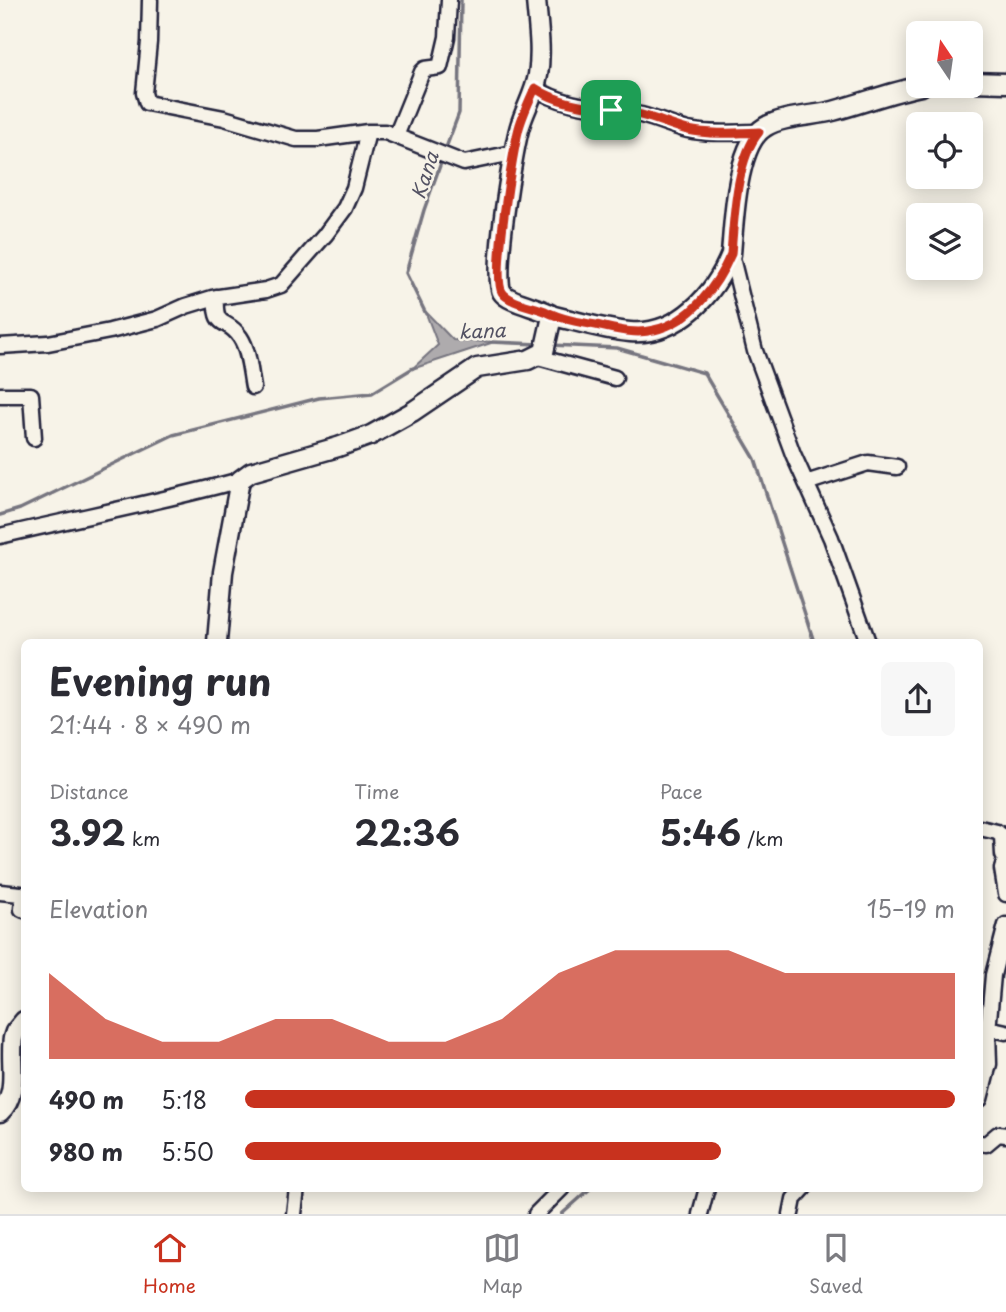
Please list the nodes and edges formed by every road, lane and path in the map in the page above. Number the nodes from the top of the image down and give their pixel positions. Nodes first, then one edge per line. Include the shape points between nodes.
1 (150, 0) edge
2 (449, 0) edge
3 (536, 0) edge
4 (984, 82) edge
5 (1006, 83) edge
6 (535, 88) junction
7 (906, 90) edge
8 (368, 132) junction
9 (759, 132) junction
10 (396, 136) junction
11 (513, 153) junction
12 (731, 254) junction
13 (216, 297) junction
14 (550, 320) junction
15 (0, 346) edge
16 (542, 352) junction
17 (615, 378) dead end
18 (253, 387) dead end
19 (0, 395) edge
20 (34, 438) dead end
21 (897, 467) dead end
22 (240, 480) junction
23 (806, 483) junction
24 (0, 536) edge
25 (217, 639) edge
26 (867, 639) edge
27 (983, 829) edge
28 (1006, 860) edge
29 (0, 892) edge
30 (21, 894) edge
31 (1006, 894) edge
32 (1006, 925) edge
33 (21, 1024) edge
34 (988, 1028) junction
35 (1006, 1032) edge
36 (983, 1087) edge
37 (0, 1112) edge
38 (1006, 1135) edge
39 (983, 1144) edge
40 (297, 1192) edge
41 (558, 1192) edge
42 (706, 1192) edge
43 (800, 1192) edge
44 (294, 1214) edge
45 (536, 1214) edge
46 (700, 1214) edge
47 (791, 1214) edge

1 - 8 street via 147,103 224,118 296,139
2 - 10 street via 440,67 424,70
3 - 6 street via 539,61
4 - 5 street
6 - 9 street via 570,102 689,130
6 - 11 street
7 - 9 street via 777,122
8 - 10 street
8 - 13 street via 345,208 285,282 266,290
9 - 12 street via 742,167
10 - 11 street via 455,162
11 - 14 street via 500,286 507,297
12 - 14 street via 705,297 685,315 654,331 630,332
12 - 23 street via 755,351
13 - 15 street via 110,331 48,343
13 - 18 street via 219,320 238,333 243,343
14 - 16 street
16 - 17 street
16 - 22 street via 520,362 477,368 371,435 251,472
19 - 20 street via 31,394
21 - 23 street via 868,463
22 - 24 street
22 - 25 street via 223,572
23 - 26 street
27 - 28 street via 1002,836
28 - 31 street via 1002,869
29 - 30 street
32 - 34 street via 993,975
33 - 37 street via 13,1038 11,1095
34 - 35 street
34 - 36 street via 989,1064
38 - 39 street via 998,1134
40 - 44 street
41 - 45 street
42 - 46 street
43 - 47 street

